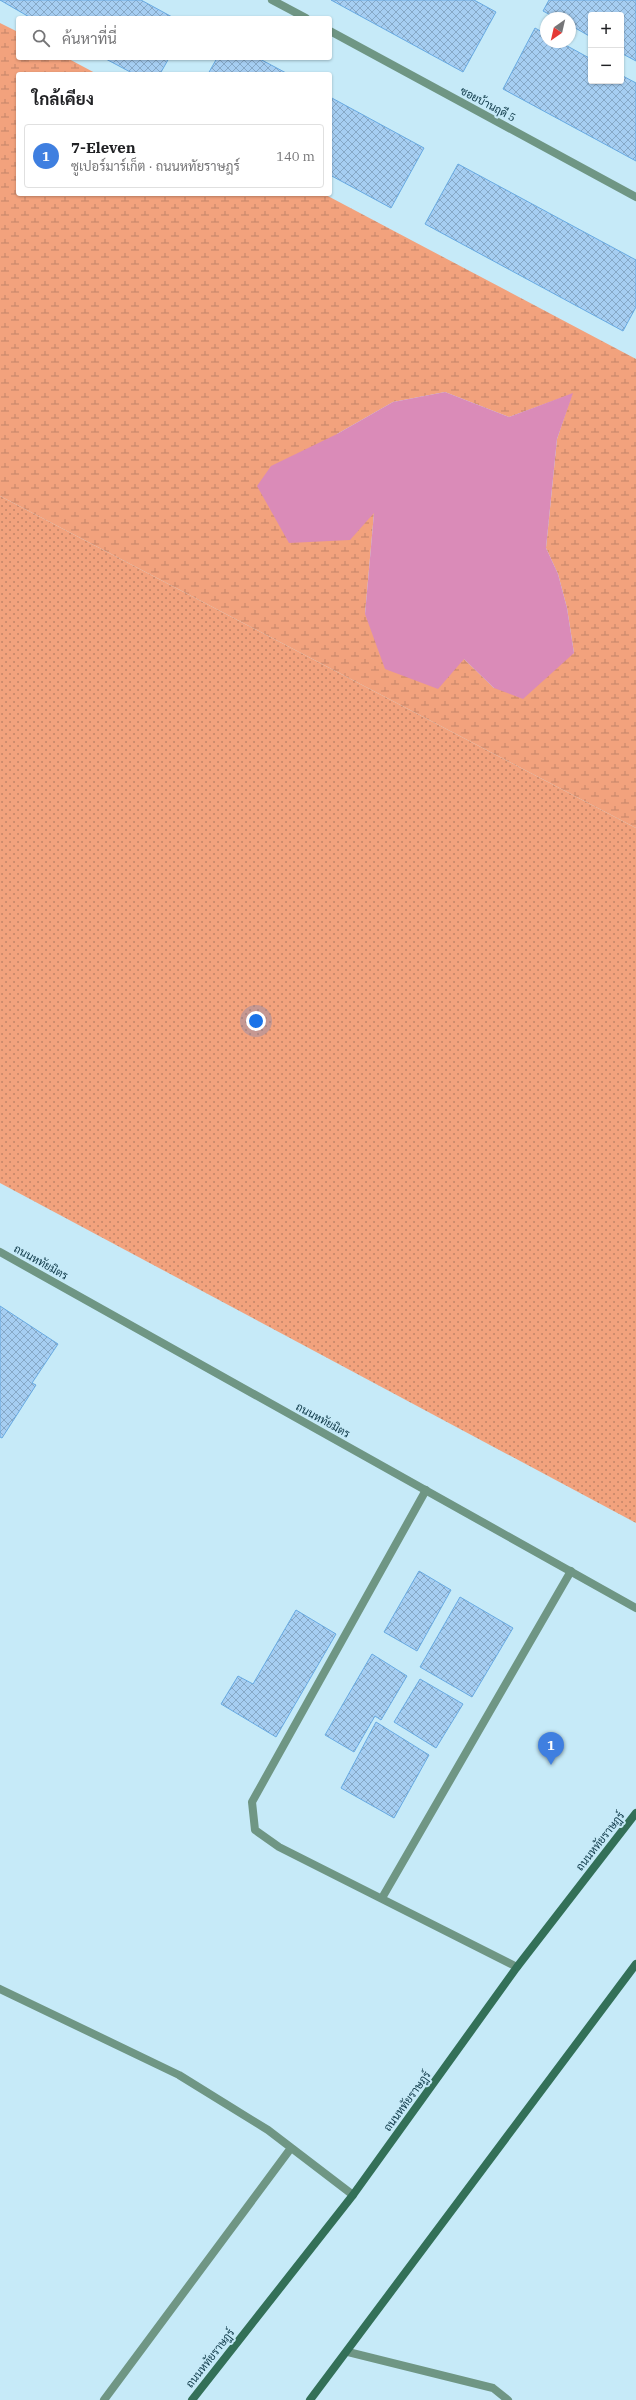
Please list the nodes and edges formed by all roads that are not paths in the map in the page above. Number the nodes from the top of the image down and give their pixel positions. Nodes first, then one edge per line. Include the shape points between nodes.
1 (272, 0) edge
2 (302, 16) edge
3 (332, 32) edge
4 (636, 197) edge
5 (0, 1252) edge
6 (426, 1490) junction
7 (571, 1572) junction
8 (636, 1608) edge
9 (636, 1813) edge
10 (382, 1898) junction
11 (636, 1964) edge
12 (517, 1967) junction
13 (0, 1989) edge
14 (291, 2148) junction
15 (353, 2195) junction
16 (348, 2352) junction
17 (104, 2400) edge
18 (192, 2400) edge
19 (310, 2400) edge
20 (508, 2400) edge

1 - 2 street
3 - 4 street, ซอยบ้านฤดี 5
5 - 6 street, ถนนหทัยมิตร
6 - 7 street, ถนนหทัยมิตร
6 - 10 street via 252,1802 255,1830 279,1847
7 - 8 street, ถนนหทัยมิตร
7 - 10 street
9 - 12 main road, ถนนหทัยราษฎร์
10 - 12 street
11 - 16 main road
12 - 15 main road, ถนนหทัยราษฎร์
13 - 14 street via 179,2075 268,2130
14 - 15 street
14 - 17 street
15 - 18 main road, ถนนหทัยราษฎร์
16 - 19 main road
16 - 20 street via 493,2388

